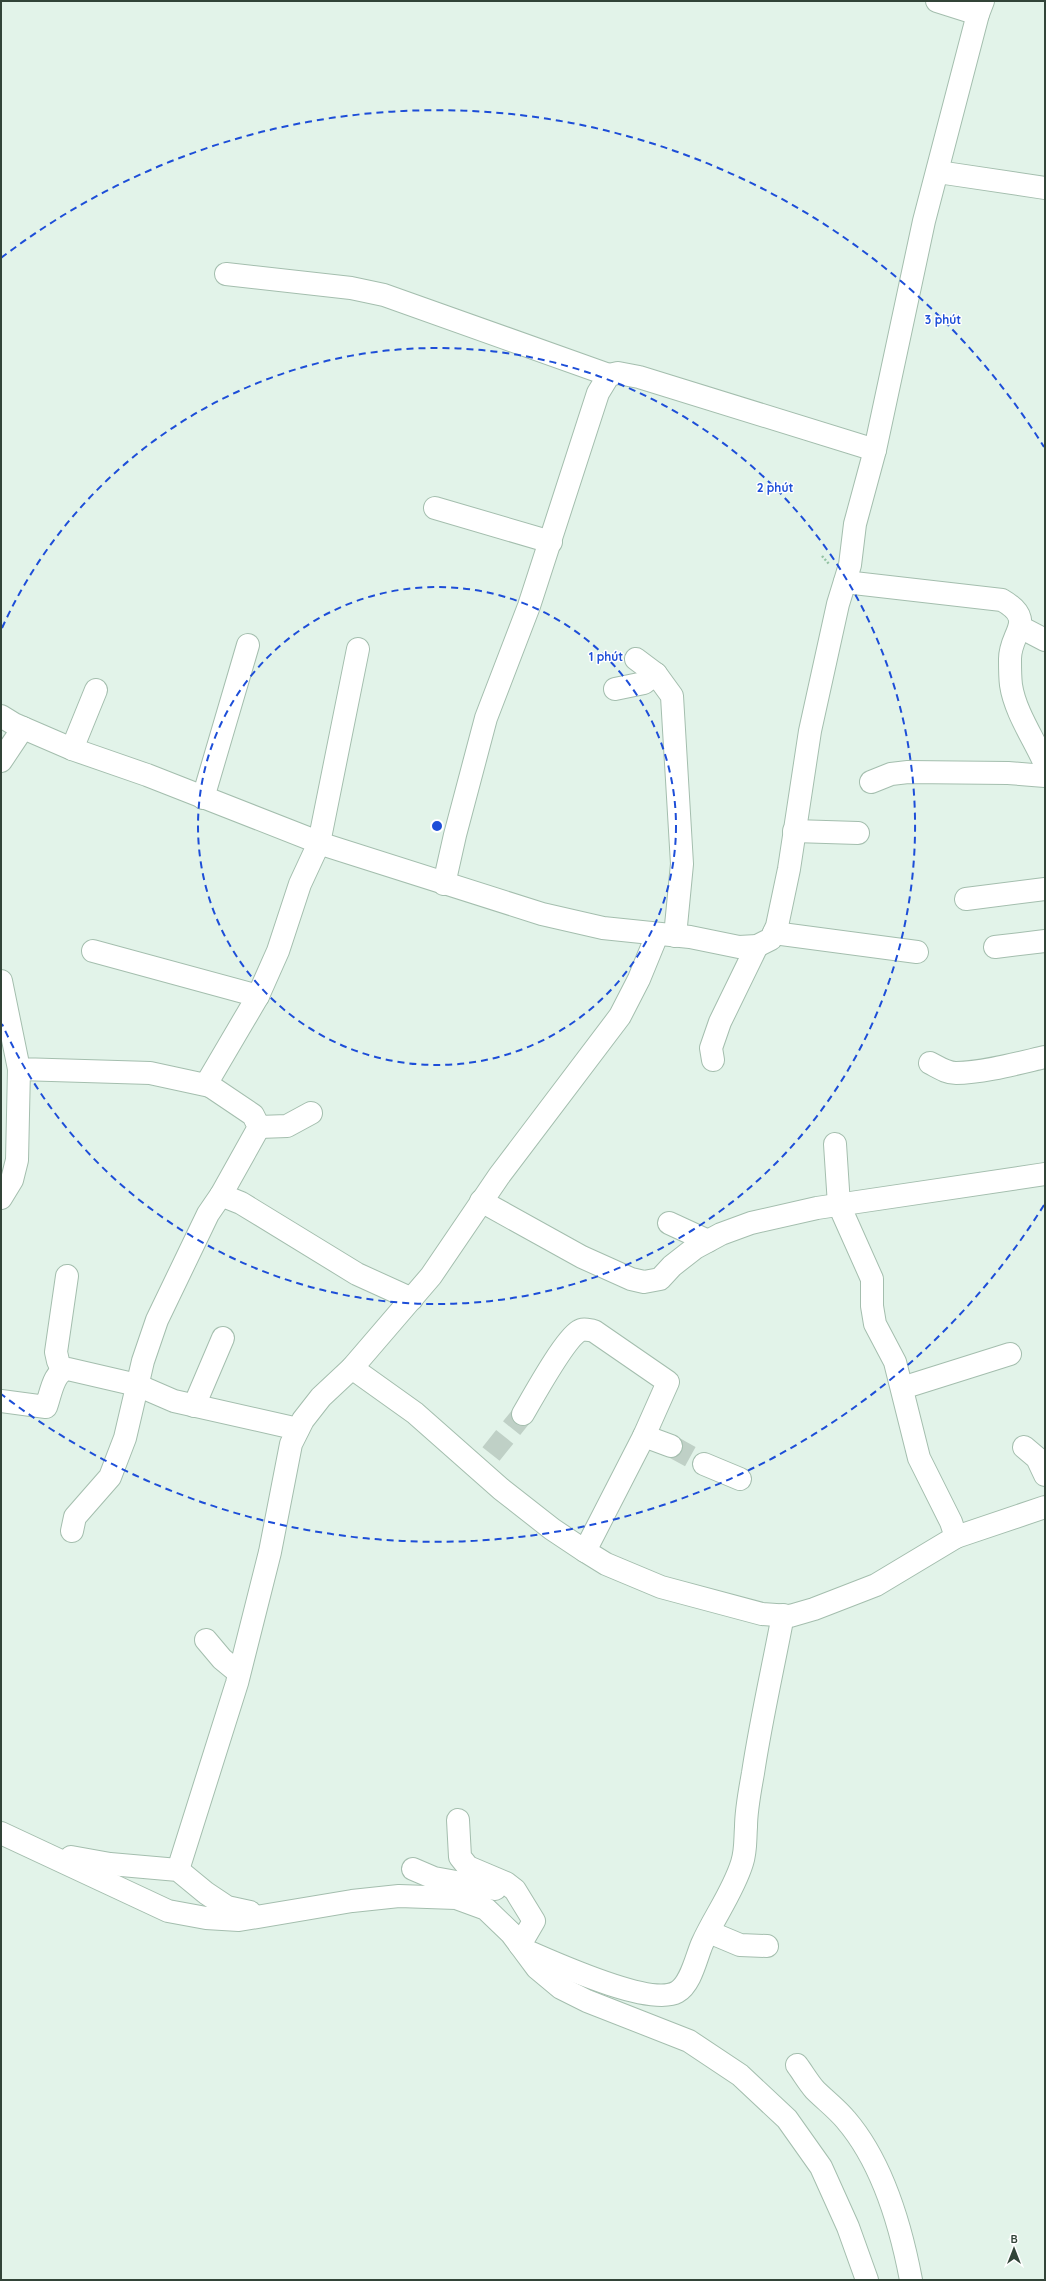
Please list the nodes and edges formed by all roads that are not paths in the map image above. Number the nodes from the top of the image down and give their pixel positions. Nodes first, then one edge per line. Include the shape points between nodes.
1 (937, 1) edge
2 (981, 7) edge
3 (938, 172) junction
4 (1045, 188) edge
5 (226, 274) dead end
6 (609, 374) junction
7 (875, 450) junction
8 (435, 508) dead end
9 (551, 542) junction
10 (845, 582) junction
11 (1020, 627) junction
12 (1045, 640) edge
13 (248, 645) dead end
14 (358, 649) dead end
15 (636, 659) dead end
16 (656, 674) junction
17 (615, 689) dead end
18 (96, 690) dead end
19 (1, 716) edge
20 (24, 728) junction
21 (72, 749) junction
22 (1, 761) edge
23 (1045, 764) edge
24 (1045, 776) edge
25 (872, 782) dead end
26 (203, 798) junction
27 (794, 831) junction
28 (858, 833) dead end
29 (319, 843) junction
30 (444, 884) junction
31 (1045, 889) edge
32 (966, 899) dead end
33 (774, 933) junction
34 (666, 935) junction
35 (1045, 941) edge
36 (757, 946) junction
37 (995, 947) dead end
38 (93, 951) dead end
39 (917, 952) dead end
40 (1, 981) edge
41 (258, 996) junction
42 (1045, 1057) edge
43 (713, 1060) dead end
44 (930, 1063) dead end
45 (19, 1069) junction
46 (210, 1086) junction
47 (311, 1113) dead end
48 (259, 1127) junction
49 (835, 1144) dead end
50 (1045, 1174) edge
51 (221, 1195) junction
52 (1, 1198) edge
53 (481, 1202) junction
54 (839, 1205) junction
55 (669, 1223) dead end
56 (708, 1241) junction
57 (67, 1276) dead end
58 (412, 1299) junction
59 (223, 1338) dead end
60 (1010, 1354) dead end
61 (352, 1368) junction
62 (62, 1370) junction
63 (136, 1385) junction
64 (902, 1388) junction
65 (1, 1401) edge
66 (194, 1406) junction
67 (523, 1414) tunnel mouth
68 (298, 1429) junction
69 (644, 1436) junction
70 (671, 1446) tunnel mouth
71 (1024, 1447) dead end
72 (704, 1464) tunnel mouth
73 (1045, 1474) edge
74 (740, 1479) dead end
75 (1045, 1507) edge
76 (72, 1531) dead end
77 (956, 1537) junction
78 (585, 1551) junction
79 (783, 1615) junction
80 (206, 1640) dead end
81 (239, 1673) junction
82 (458, 1820) dead end
83 (1, 1833) edge
84 (42, 1852) junction
85 (413, 1869) dead end
86 (178, 1870) junction
87 (274, 1915) junction
88 (709, 1932) junction
89 (518, 1943) junction
90 (767, 1946) dead end
91 (662, 1995) junction
92 (626, 2015) junction
93 (797, 2065) dead end
94 (867, 2280) edge
95 (911, 2280) edge

1 - 2 street
2 - 3 street
3 - 4 street
3 - 7 street via 924,222
5 - 6 street via 352,288 384,295
6 - 7 street via 639,376
6 - 9 street via 598,393
7 - 10 street via 855,524 850,565
8 - 9 street
9 - 30 street via 486,718 456,828
10 - 11 street via 1002,600 1014,607 1020,617
10 - 27 street via 810,732
11 - 12 street
11 - 23 street via 1010,655 1011,685 1017,707
13 - 26 street
14 - 29 street
15 - 16 street
16 - 17 street via 644,683
16 - 34 street via 672,696 682,864
18 - 21 street
19 - 20 street
20 - 21 street
20 - 22 street
21 - 26 street
24 - 25 street via 908,772 891,774
26 - 29 street
27 - 28 street
27 - 33 street via 789,869
29 - 30 street
29 - 41 street via 300,884 278,951
30 - 34 street via 542,914 603,928
31 - 32 street
33 - 36 street via 771,939
33 - 39 street
34 - 36 street via 739,947
34 - 53 street via 620,1016
35 - 37 street
36 - 43 street via 720,1022 711,1048
38 - 41 street
40 - 45 street
41 - 46 street via 210,1075
42 - 44 street via 1001,1067 956,1073 944,1071
45 - 46 street via 150,1073
45 - 52 street via 17,1160 12,1180
46 - 48 street via 253,1115
47 - 48 street via 287,1126
48 - 51 street
49 - 54 street
50 - 54 street
51 - 58 street via 241,1203 357,1274
51 - 63 street via 208,1214 157,1320
53 - 56 street via 582,1257 630,1279 644,1282 660,1279 672,1266
53 - 58 street via 431,1276
54 - 56 street via 751,1223
54 - 64 street via 872,1279 872,1306 876,1324 895,1362
55 - 56 street
57 - 62 street via 56,1352
58 - 61 street
59 - 66 street
60 - 64 street
61 - 68 street via 321,1397 302,1420
61 - 78 street via 484,1462 552,1529
62 - 63 street via 87,1372
62 - 65 street via 57,1376 46,1407
63 - 66 street via 174,1401
63 - 76 street via 125,1438 110,1477 76,1517
64 - 77 street via 919,1458
66 - 68 street
67 - 69 street via 563,1350 578,1331 584,1329 594,1331 668,1382
68 - 81 street via 291,1444 270,1552
69 - 70 street
69 - 78 street
71 - 73 street via 1037,1458
72 - 74 street
75 - 77 street
77 - 79 street via 876,1585 814,1609 790,1616
78 - 79 street via 606,1564 660,1586 762,1614
79 - 88 street via 752,1774 746,1846 742,1863
80 - 81 street via 222,1659
81 - 86 street
82 - 89 street via 460,1857 468,1867 506,1883 515,1890 534,1921
83 - 84 street
84 - 86 street via 110,1864
84 - 87 street via 168,1911 206,1918 239,1920
85 - 89 street via 434,1878 492,1888 503,1893 515,1907
86 - 87 street via 227,1907
87 - 89 street via 352,1901 399,1896 450,1897 486,1909
88 - 90 street via 740,1945
88 - 91 street via 685,1984 677,1992
89 - 91 street via 598,1980 633,1991
89 - 92 street via 537,1968 561,1988
91 - 92 street
92 - 94 street via 689,2041 740,2075 787,2119 821,2167 848,2227
93 - 95 street via 814,2089 846,2120 866,2149 887,2191 905,2250

